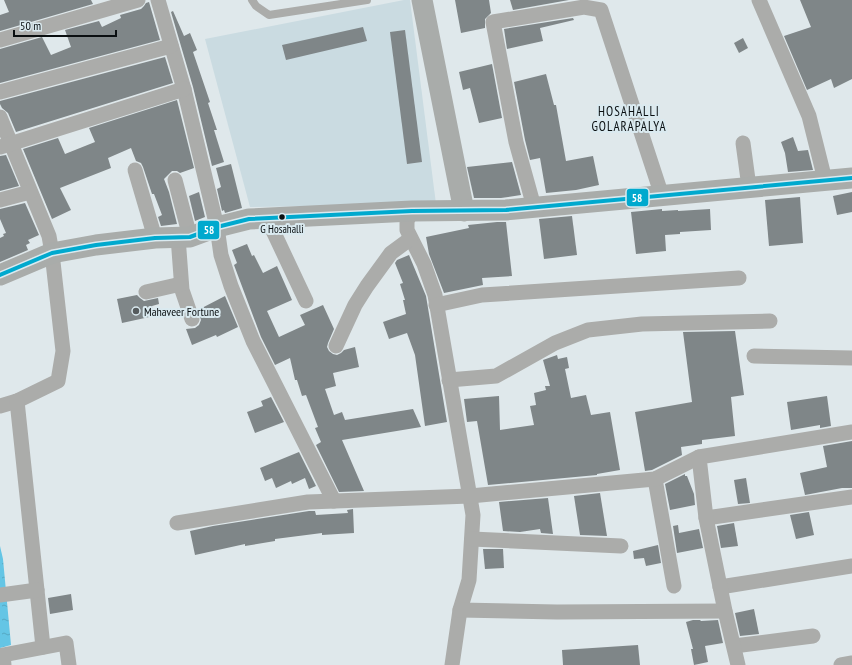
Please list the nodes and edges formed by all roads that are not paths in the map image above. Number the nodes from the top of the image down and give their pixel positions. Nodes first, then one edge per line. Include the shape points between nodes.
1 (138, 0) edge
2 (158, 0) edge
3 (252, 0) edge
4 (366, 0) edge
5 (422, 0) edge
6 (758, 0) edge
7 (0, 40) edge
8 (171, 46) junction
9 (184, 89) junction
10 (0, 92) edge
11 (0, 117) edge
12 (743, 143) dead end
13 (5, 145) edge
14 (135, 170) dead end
15 (852, 178) edge
16 (175, 180) dead end
17 (825, 180) junction
18 (749, 187) junction
19 (30, 192) junction
20 (662, 196) junction
21 (0, 200) edge
22 (534, 207) junction
23 (464, 210) junction
24 (412, 211) junction
25 (267, 218) junction
26 (217, 227) junction
27 (184, 237) junction
28 (156, 238) junction
29 (410, 239) junction
30 (52, 253) junction
31 (0, 275) edge
32 (739, 278) dead end
33 (181, 284) junction
34 (146, 292) dead end
35 (306, 301) dead end
36 (436, 305) junction
37 (192, 319) dead end
38 (770, 321) dead end
39 (336, 346) dead end
40 (754, 356) dead end
41 (852, 358) edge
42 (450, 380) junction
43 (17, 401) junction
44 (0, 406) edge
45 (852, 432) edge
46 (699, 457) junction
47 (655, 479) junction
48 (470, 496) junction
49 (852, 497) edge
50 (334, 501) junction
51 (706, 518) junction
52 (177, 523) dead end
53 (472, 539) junction
54 (621, 546) dead end
55 (852, 566) edge
56 (674, 586) dead end
57 (720, 587) junction
58 (38, 590) junction
59 (4, 595) edge
60 (460, 610) junction
61 (725, 611) junction
62 (814, 636) dead end
63 (734, 646) junction
64 (43, 647) junction
65 (2, 659) edge
66 (852, 663) edge
67 (69, 665) edge
68 (452, 665) edge
69 (738, 665) edge
70 (841, 665) edge

1 - 7 street
2 - 8 street
3 - 4 lane via 269,15
5 - 23 street
6 - 17 street via 809,116
8 - 9 street
8 - 10 street
9 - 13 street
9 - 26 street
11 - 13 street
12 - 18 street
13 - 19 street
14 - 28 street
15 - 17 street
16 - 27 street
17 - 18 street
18 - 20 street
19 - 21 street
19 - 30 street via 49,236
20 - 22 street
20 - 22 street via 601,10 584,7 493,22 516,142
22 - 23 street
23 - 24 street
24 - 25 street
24 - 29 street via 407,221
25 - 26 street via 249,219
25 - 35 street
26 - 27 street
26 - 50 street via 221,255 253,340
27 - 28 street
27 - 33 street
28 - 30 street
29 - 36 street via 424,264
29 - 39 street via 391,253 367,286
30 - 31 street
30 - 43 street via 63,351 58,381
32 - 36 street via 482,295
33 - 34 street
33 - 37 street
36 - 42 street
38 - 42 street via 642,324 588,330 555,343 496,376
40 - 41 street
42 - 48 street
43 - 44 street
43 - 58 street
45 - 46 street
46 - 47 street
46 - 51 street
47 - 48 street
47 - 56 street
48 - 50 street
48 - 53 street via 473,515
49 - 51 street
50 - 52 street via 308,502
51 - 57 street
53 - 54 street
53 - 60 street via 469,580
55 - 57 street
57 - 61 street
58 - 59 street
58 - 64 street
60 - 61 street
60 - 68 street
61 - 63 street
62 - 63 street
63 - 69 street
64 - 65 street
64 - 67 street via 66,643
66 - 70 street

